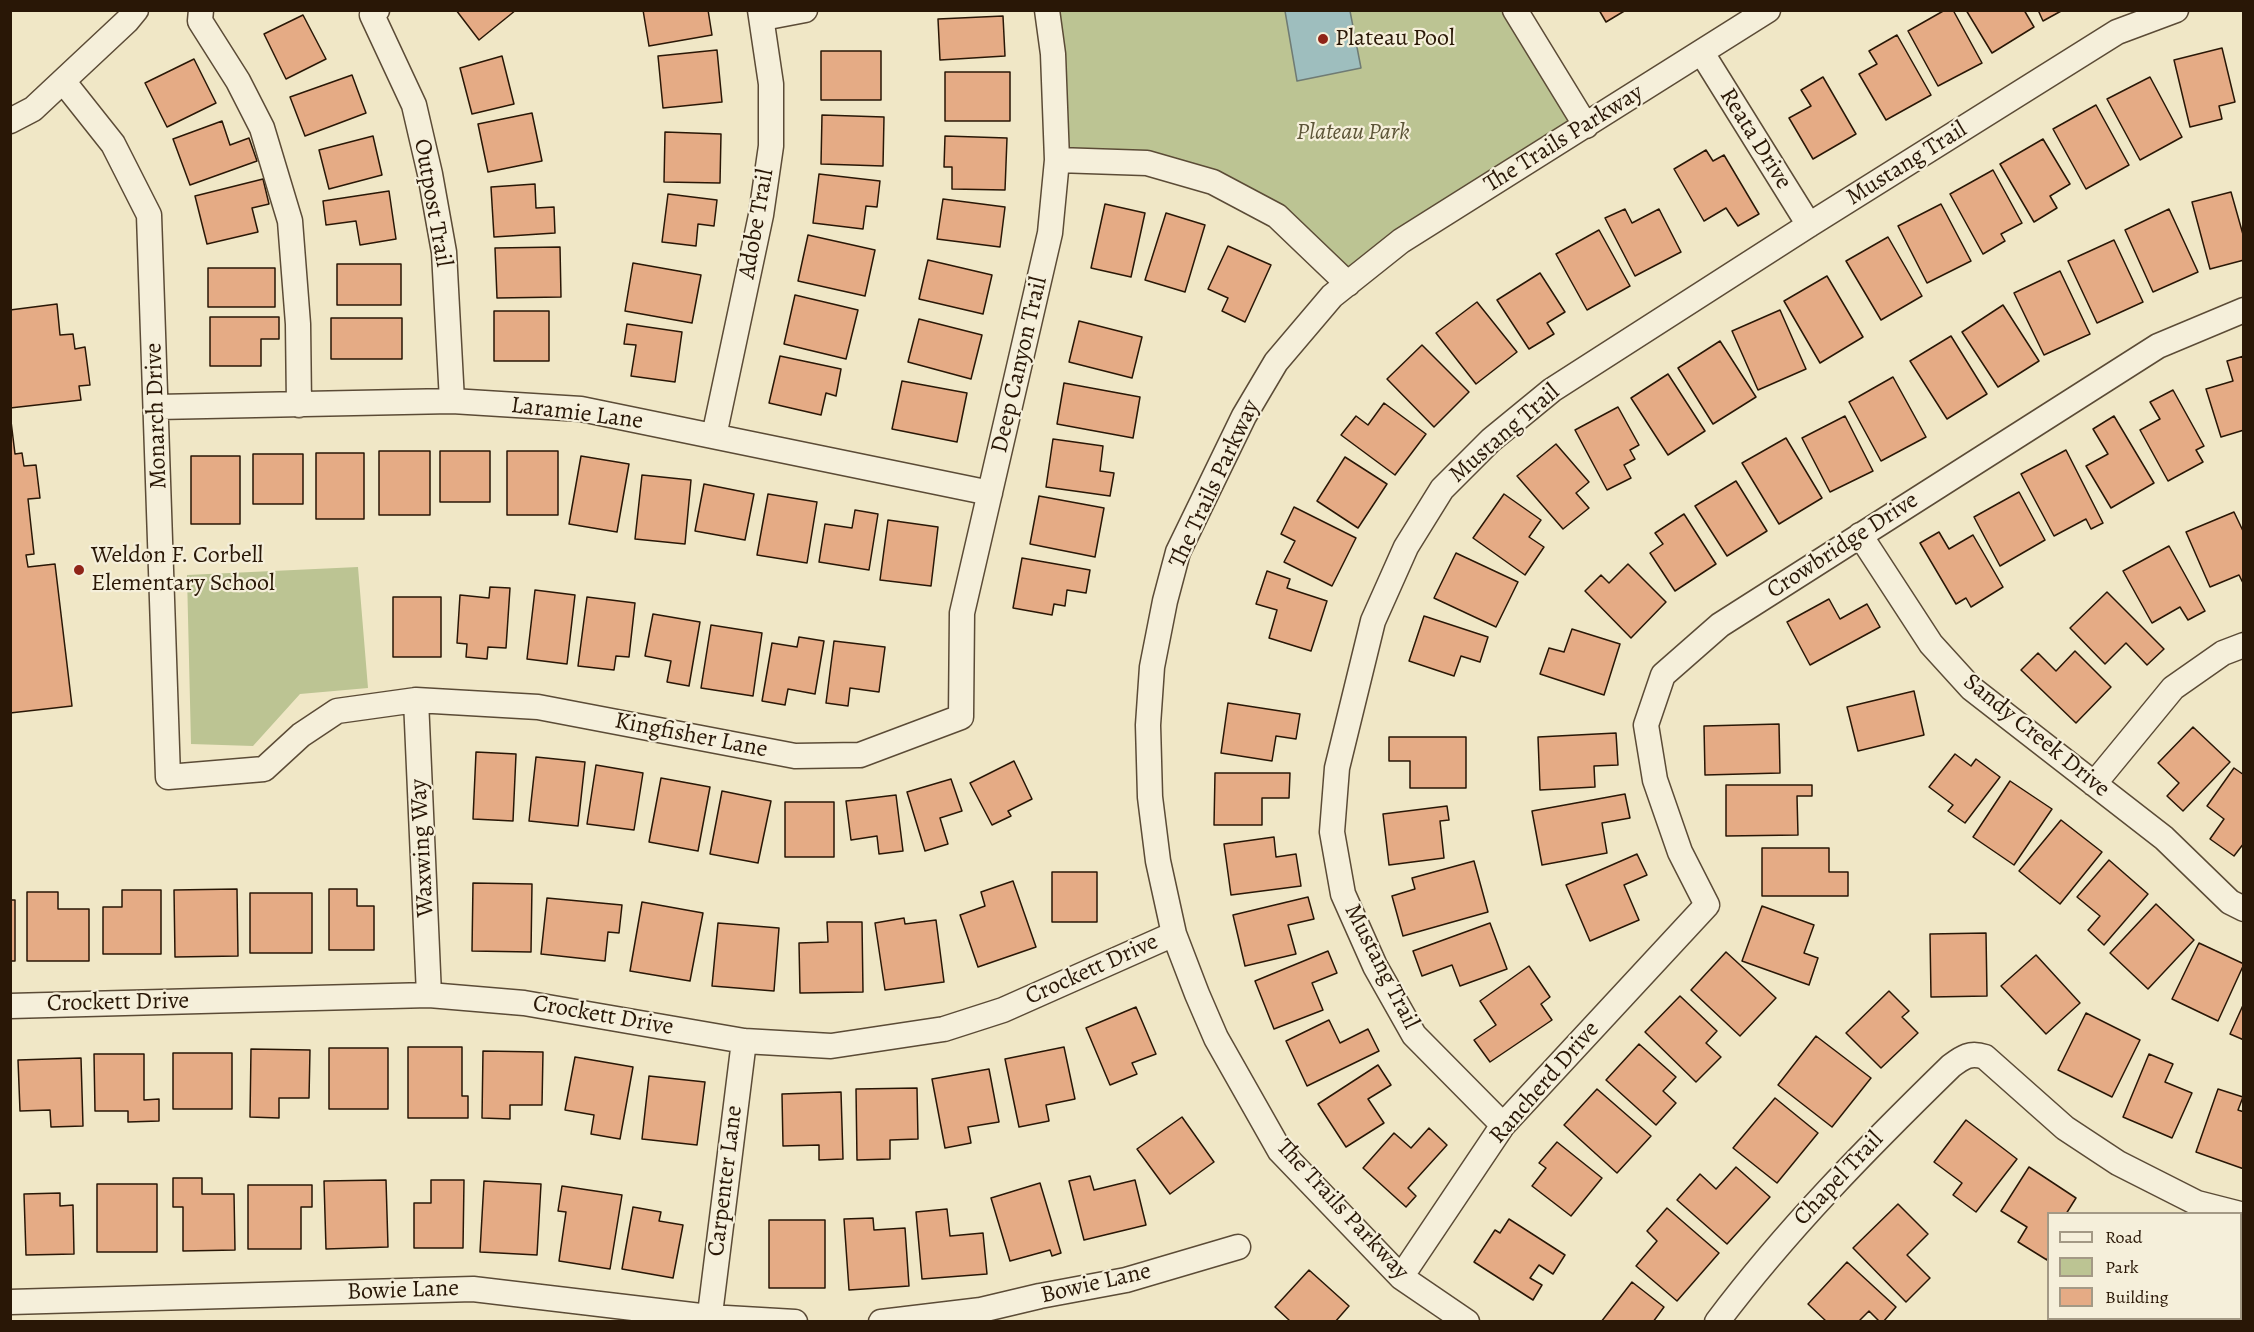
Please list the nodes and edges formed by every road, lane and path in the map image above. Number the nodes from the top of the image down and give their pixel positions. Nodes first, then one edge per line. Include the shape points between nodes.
1 (136, 10) edge
2 (201, 10) edge
3 (805, 10) edge
4 (1047, 10) edge
5 (1515, 10) edge
6 (1768, 10) edge
7 (2176, 10) edge
8 (374, 13) edge
9 (762, 14) edge
10 (1701, 53) junction
11 (63, 81) junction
12 (10, 122) edge
13 (1586, 126) junction
14 (1058, 160) junction
15 (1809, 225) junction
16 (1348, 284) junction
17 (2244, 310) edge
18 (452, 401) junction
19 (299, 405) junction
20 (157, 407) junction
21 (714, 436) junction
22 (990, 493) junction
23 (1860, 535) junction
24 (2244, 645) edge
25 (416, 700) junction
26 (961, 717) joint
27 (168, 777) joint
28 (2094, 784) junction
29 (1707, 905) joint
30 (2244, 909) edge
31 (1174, 934) junction
32 (429, 995) junction
33 (10, 1006) edge
34 (744, 1041) junction
35 (1503, 1125) junction
36 (2195, 1208) edge
37 (2226, 1212) edge
38 (1238, 1247) dead end
39 (1401, 1277) junction
40 (10, 1302) edge
41 (709, 1319) edge
42 (795, 1322) edge
43 (881, 1322) edge
44 (1467, 1322) edge
45 (1717, 1322) edge

1 - 11 street
2 - 19 street via 200,21 262,128 290,220
3 - 9 street
4 - 14 street, Deep Canyon Trail
5 - 13 street
6 - 10 street, The Trails Parkway
7 - 15 street, Mustang Trail via 2117,32
8 - 18 street, Outpost Trail via 414,105 430,174 444,252
9 - 21 street, Adobe Trail via 771,84 771,146 761,215
10 - 13 street, The Trails Parkway
10 - 15 street, Reata Drive
11 - 12 street via 33,109
11 - 20 street, Monarch Drive via 113,144 149,215
13 - 16 street, The Trails Parkway via 1401,241
14 - 16 street via 1147,163 1213,182 1277,216
14 - 22 street, Deep Canyon Trail via 1046,255
15 - 35 street, Mustang Trail via 1552,390 1491,440 1442,489 1406,548 1373,621 1337,768 1332,832 1343,894 1375,966 1414,1035
16 - 31 street, The Trails Parkway via 1332,296 1276,362 1244,416 1178,552 1152,667 1148,725 1150,797 1158,861
17 - 23 street, Crowbridge Drive via 2158,346
18 - 19 street, Laramie Lane
18 - 21 street, Laramie Lane via 581,409
19 - 20 street, Laramie Lane
20 - 27 street, Monarch Drive
21 - 22 street, Laramie Lane
22 - 26 street, Deep Canyon Trail via 962,613
23 - 28 street, Sandy Creek Drive via 1931,644 1971,688
23 - 29 street, Crowbridge Drive via 1720,625 1663,675 1646,726 1655,780 1680,852
24 - 28 street via 2223,654 2173,688
25 - 26 street, Kingfisher Lane via 538,707 795,756 860,755
25 - 27 street, Kingfisher Lane via 337,711 264,769
25 - 32 street, Waxwing Way
28 - 30 street, Sandy Creek Drive via 2164,838 2230,902
29 - 35 street, Rancherd Drive
31 - 34 street, Crockett Drive via 1003,1010 944,1029 831,1046
31 - 39 street, The Trails Parkway via 1216,1038 1280,1151
32 - 33 street, Crockett Drive
32 - 34 street, Crockett Drive via 524,1003
34 - 41 street, Carpenter Lane
35 - 39 street, Rancherd Drive
36 - 37 street
36 - 45 street, Chapel Trail via 2065,1128 1985,1057 1964,1056 1869,1145 1755,1270
38 - 43 street, Bowie Lane via 1126,1280 981,1310
39 - 44 street, The Trails Parkway
40 - 41 street, Bowie Lane via 472,1289
41 - 42 street, Bowie Lane

